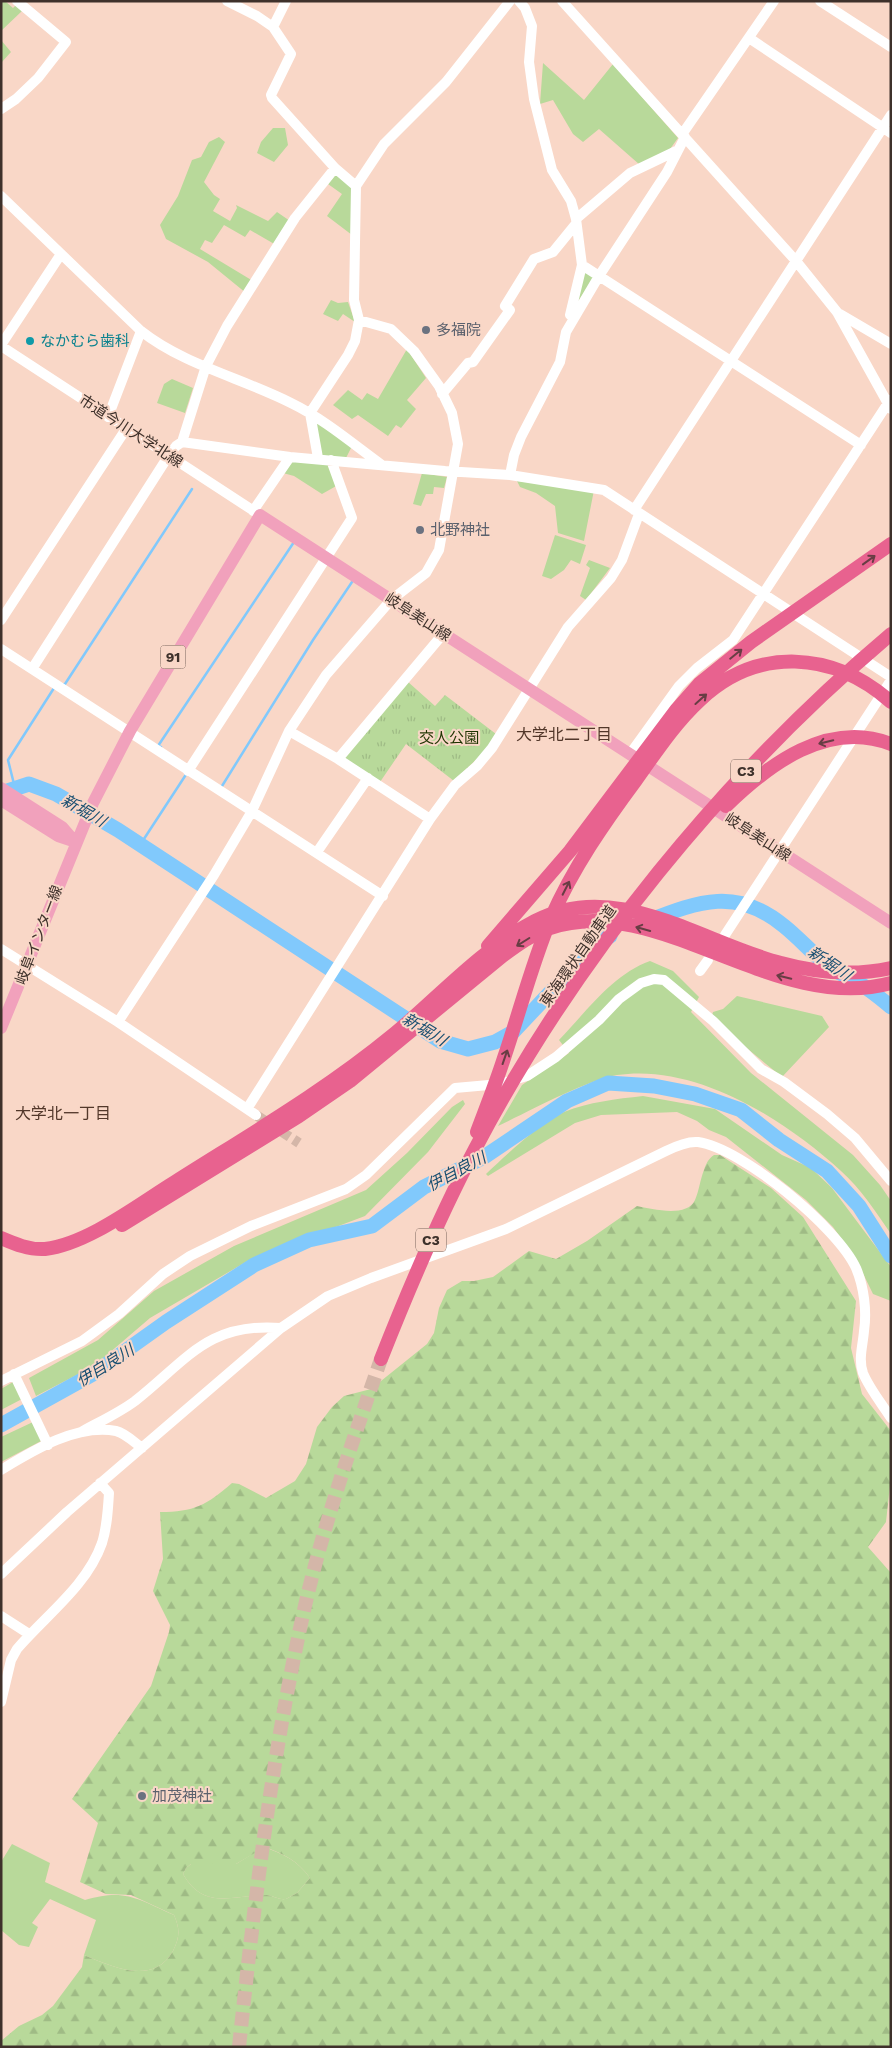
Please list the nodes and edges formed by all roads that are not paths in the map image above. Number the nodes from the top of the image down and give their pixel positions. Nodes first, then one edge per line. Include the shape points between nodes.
1 (227, 1) edge
2 (286, 1) edge
3 (510, 1) edge
4 (518, 1) edge
5 (774, 1) edge
6 (820, 1) edge
7 (18, 2) edge
8 (564, 2) edge
9 (273, 27) junction
10 (749, 38) junction
11 (891, 47) edge
12 (1, 109) edge
13 (891, 115) edge
14 (887, 130) edge
15 (684, 135) junction
16 (676, 151) junction
17 (335, 168) junction
18 (356, 186) junction
19 (1, 196) edge
20 (575, 222) junction
21 (61, 254) junction
22 (796, 261) junction
23 (582, 265) junction
24 (599, 276) junction
25 (837, 312) junction
26 (360, 320) junction
27 (141, 331) junction
28 (566, 332) junction
29 (891, 344) edge
30 (1, 346) edge
31 (731, 360) junction
32 (206, 366) junction
33 (442, 394) junction
34 (890, 404) edge
35 (310, 413) junction
36 (108, 417) junction
37 (126, 429) junction
38 (182, 442) junction
39 (860, 444) junction
40 (169, 455) junction
41 (290, 457) junction
42 (318, 458) junction
43 (331, 460) junction
44 (383, 465) junction
45 (454, 472) junction
46 (510, 475) junction
47 (636, 512) junction
48 (257, 513) junction
49 (891, 544) edge
50 (326, 558) junction
51 (763, 594) junction
52 (391, 600) junction
53 (1, 620) edge
54 (442, 634) junction
55 (891, 634) edge
56 (1, 649) edge
57 (32, 668) junction
58 (891, 676) edge
59 (891, 680) edge
60 (528, 690) junction
61 (891, 702) edge
62 (289, 731) junction
63 (130, 732) junction
64 (891, 744) edge
65 (630, 754) junction
66 (338, 758) junction
67 (188, 771) junction
68 (368, 778) junction
69 (1, 788) edge
70 (2, 801) edge
71 (252, 811) junction
72 (430, 818) junction
73 (75, 842) junction
74 (779, 851) junction
75 (317, 852) junction
76 (383, 896) junction
77 (630, 906) junction
78 (891, 923) edge
79 (725, 935) dead end
80 (1, 949) edge
81 (708, 960) dead end
82 (28, 964) junction
83 (891, 968) edge
84 (700, 971) dead end
85 (463, 974) junction
86 (891, 983) edge
87 (428, 1012) junction
88 (118, 1022) junction
89 (1, 1028) edge
90 (395, 1040) junction
91 (891, 1182) edge
92 (457, 1184) junction
93 (1, 1238) edge
94 (1, 1248) edge
95 (281, 1328) junction
96 (381, 1359) tunnel mouth
97 (16, 1377) junction
98 (1, 1381) edge
99 (891, 1418) edge
100 (82, 1432) junction
101 (47, 1442) junction
102 (142, 1448) junction
103 (2, 1470) edge
104 (100, 1484) junction
105 (1, 1574) edge
106 (1, 1616) edge
107 (29, 1634) junction
108 (1, 1702) edge

1 - 9 street
2 - 9 street
3 - 18 street via 446,82 384,144
4 - 20 street via 525,8 532,26 529,62 534,99 552,170 571,202
5 - 10 street
6 - 11 street
7 - 12 street via 66,42 38,78
8 - 15 street
9 - 17 street via 291,54 272,98
10 - 14 street
10 - 15 street
13 - 14 street
14 - 22 street
15 - 16 street
15 - 22 street
16 - 20 street via 630,173
16 - 24 street via 667,172
17 - 18 street
17 - 32 street via 295,218 227,326
18 - 26 street via 354,300
19 - 21 street
20 - 23 street
20 - 33 street via 553,252 534,259 505,306 510,310 473,362 468,363
21 - 27 street
21 - 30 street
22 - 25 street
22 - 31 street
23 - 24 street
23 - 28 street
24 - 28 street
24 - 31 street
25 - 29 street
25 - 34 street
26 - 33 street via 391,329 414,351
26 - 35 street via 351,348
27 - 32 street via 161,346
27 - 36 street
28 - 46 street via 560,362 514,455
30 - 36 street, 市道今川大学北線
31 - 39 street
31 - 47 street
32 - 35 street via 250,383
32 - 38 street
33 - 45 street via 452,413 458,444
34 - 39 street
35 - 42 street
35 - 44 street
36 - 37 street, 市道今川大学北線
37 - 40 street, 市道今川大学北線
37 - 53 street
38 - 40 street
38 - 41 street
39 - 51 street
40 - 48 street, 市道今川大学北線
40 - 57 street
41 - 42 street
41 - 48 street
42 - 43 street
43 - 44 street
43 - 50 street via 352,518
44 - 45 street
45 - 46 street
45 - 52 street via 439,550 432,565
46 - 47 street via 604,490
47 - 51 street
47 - 60 street via 622,560 611,578 568,627
48 - 50 main road, 岐阜美山線
48 - 63 main road, 91
85 -> 49 highway via 570,851 699,684 751,642
50 - 52 main road, 岐阜美山線
50 - 67 street
51 - 58 street
51 - 65 street via 733,640 680,686
52 - 54 main road, 岐阜美山線
52 - 62 street via 326,675
54 - 60 main road, 岐阜美山線
54 - 66 street
55 - 77 highway, 東海環状自動車道 / C3 via 807,709 749,769
56 - 57 street
57 - 63 street
59 - 74 street
60 - 65 main road, 岐阜美山線
60 - 72 street via 492,748 455,786
92 -> 61 highway via 504,1060 551,918 567,885 606,822 679,722 700,699 722,682 753,667 774,662 800,661 838,669
62 - 66 street
62 - 71 street
63 - 67 street
63 - 73 main road, 91
64 -> 77 highway via 852,737 826,741 779,762 755,778 726,806
65 - 74 main road, 岐阜美山線
66 - 68 street
67 - 71 street
68 - 72 street
68 - 75 street
69 - 73 main road via 62,827
70 - 73 main road via 58,836
71 - 75 street
71 - 88 street
72 - 76 street
73 - 82 main road, 岐阜インター線
74 - 78 main road, 岐阜美山線
74 - 79 street
75 - 76 street
76 - 88 street via 252,1112
77 - 83 highway via 780,963 856,974
77 - 85 highway via 583,906 552,913 516,932
77 - 92 highway, 東海環状自動車道 / C3 via 546,1030 489,1123
80 - 82 street
81 - 84 street
82 - 88 street
82 - 89 main road, 岐阜インター線
85 - 87 highway
86 -> 87 highway via 861,989 832,987 777,975 628,925 602,920 550,928 524,940
87 - 90 highway
90 - 93 highway via 95,1230 46,1249 28,1248
90 - 94 highway via 350,1081 299,1116 98,1238 46,1257 23,1257
91 - 97 street via 855,1138 827,1114 762,1069 713,1021 664,980 654,979 619,999 563,1051 527,1076 500,1084 455,1088 366,1175 346,1189 251,1226 190,1256 163,1274 119,1314 82,1341
92 - 96 highway, 東海環状自動車道 / C3 via 406,1295
95 - 99 street via 328,1296 506,1230 666,1150 698,1142 733,1155 766,1176 810,1212 838,1241 856,1267 864,1293 865,1328 860,1359 863,1373
95 - 100 street via 246,1328 203,1344 133,1403
95 - 102 street
97 - 98 street
97 - 101 street
100 - 101 street
100 - 102 street via 117,1431
101 - 103 street
102 - 104 street
104 - 105 street
104 - 107 street via 109,1493 107,1523 95,1559 83,1577
106 - 107 street
107 - 108 street via 11,1660

